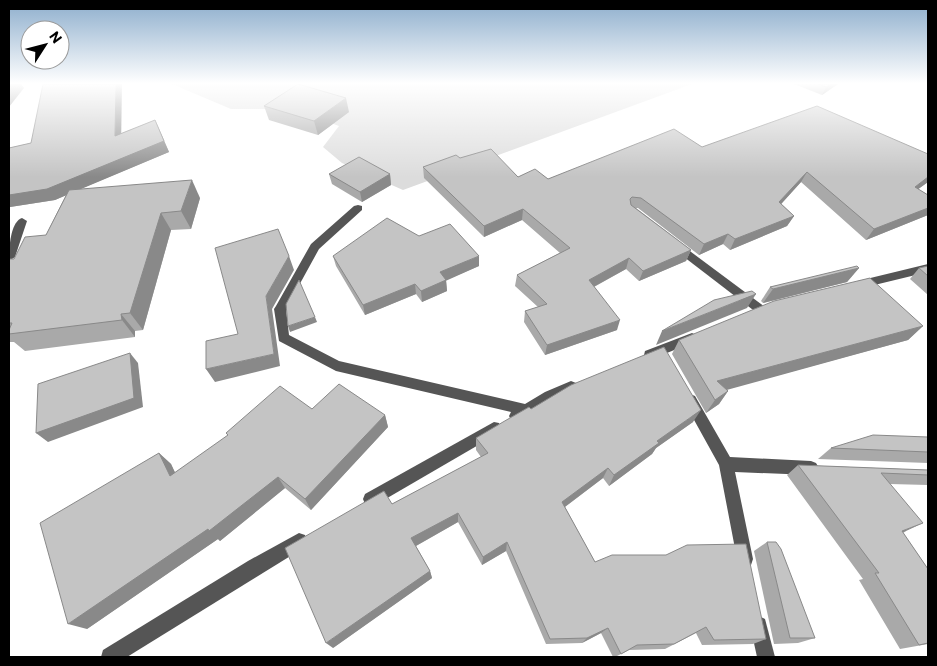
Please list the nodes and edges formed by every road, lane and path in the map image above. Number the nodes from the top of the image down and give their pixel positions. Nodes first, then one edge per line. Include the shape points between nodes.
1 (358, 208) dead end
2 (22, 221) dead end
3 (663, 235) edge
4 (9, 258) edge
5 (928, 268) edge
6 (844, 289) edge
7 (779, 305) edge
8 (761, 310) junction
9 (743, 317) edge
10 (706, 332) edge
11 (661, 350) junction
12 (636, 361) edge
13 (670, 366) edge
14 (584, 382) edge
15 (684, 391) edge
16 (526, 410) junction
17 (726, 464) junction
18 (825, 468) edge
19 (356, 508) edge
20 (313, 532) edge
21 (747, 571) edge
22 (756, 610) edge
23 (110, 657) edge
24 (766, 657) edge

1 - 16 street via 315,247 280,309 283,338 336,366
2 - 4 street
3 - 8 street
5 - 6 street
7 - 8 street
8 - 9 street
10 - 11 street
11 - 12 street
11 - 13 street
14 - 16 street
15 - 17 street
16 - 19 street
17 - 18 street
17 - 21 street
20 - 23 street
22 - 24 street

